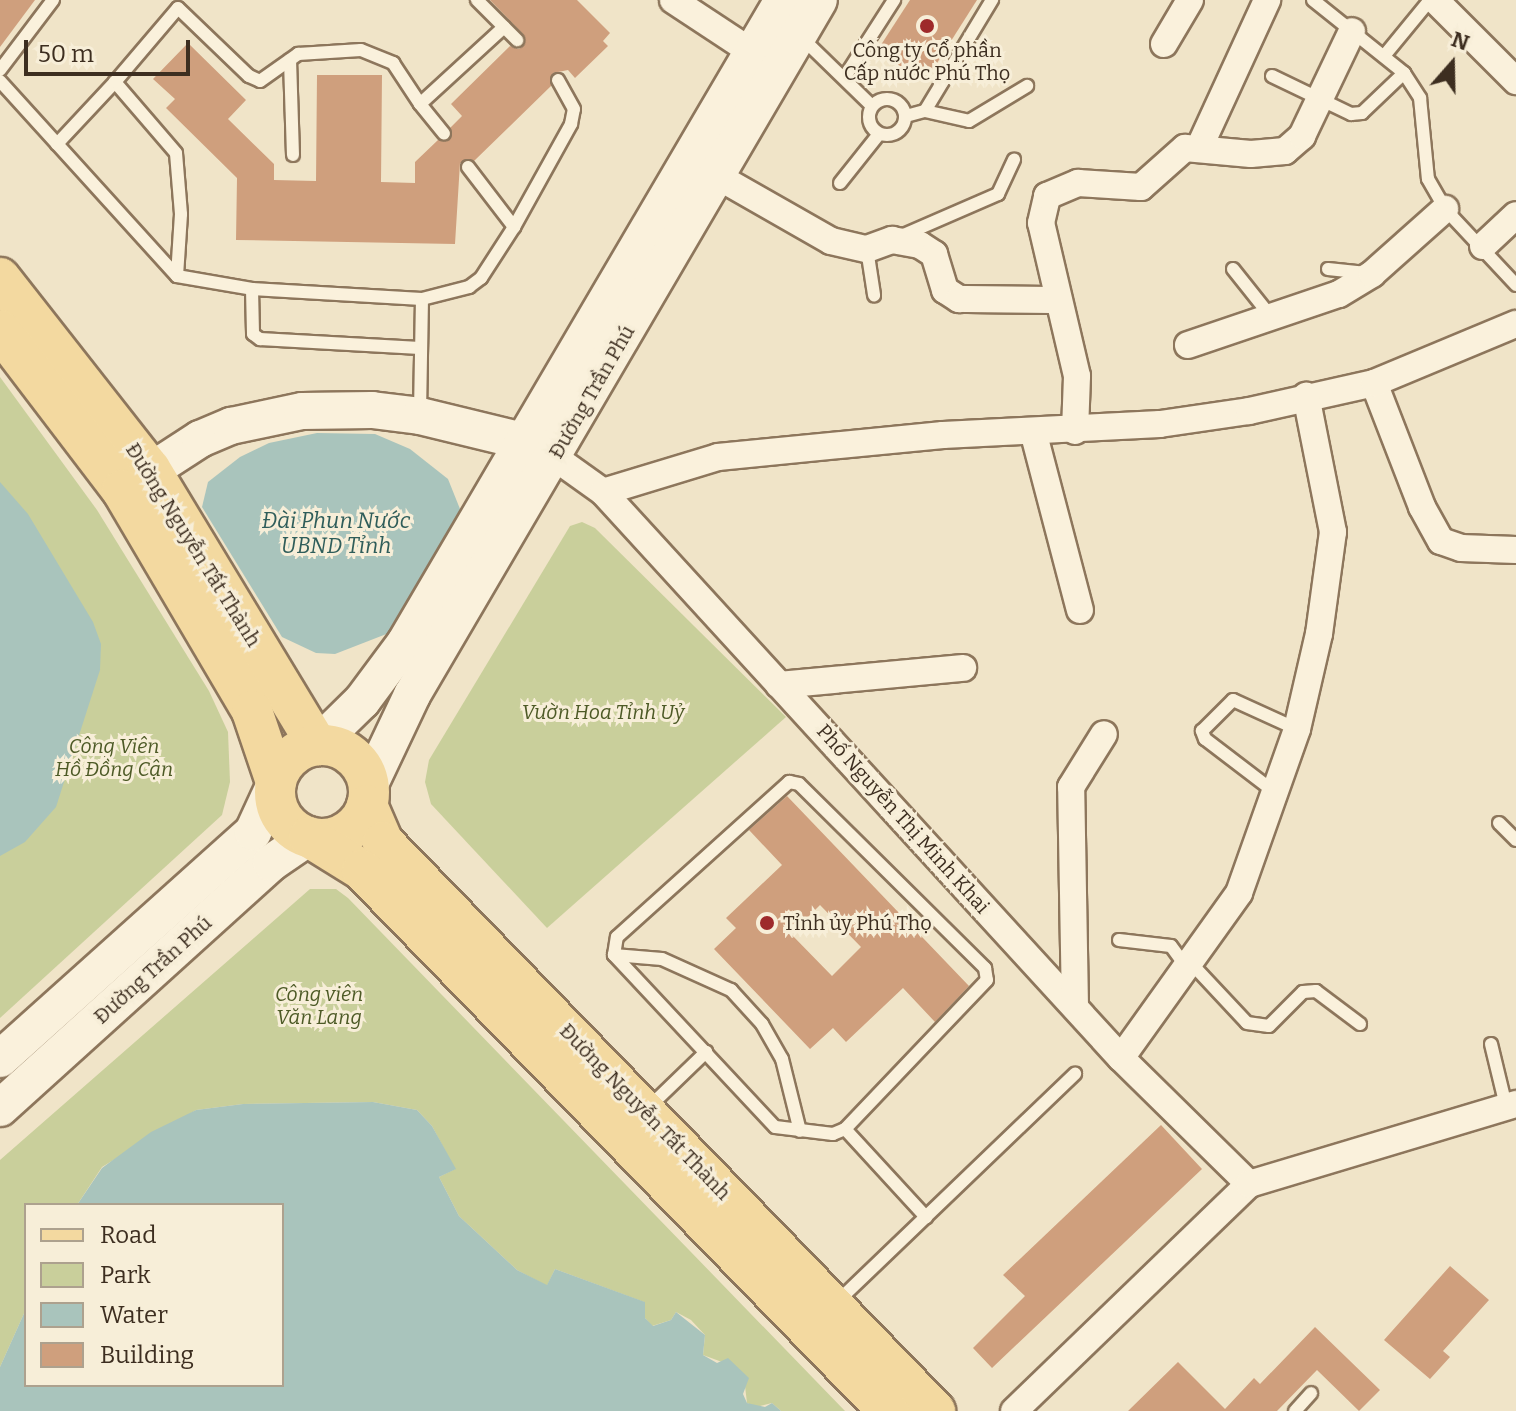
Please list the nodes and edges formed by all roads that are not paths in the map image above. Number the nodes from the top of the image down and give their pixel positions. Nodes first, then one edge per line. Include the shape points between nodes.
1 (53, 0) edge
2 (477, 0) edge
3 (673, 0) edge
4 (783, 0) edge
5 (819, 0) edge
6 (894, 0) edge
7 (992, 0) edge
8 (1190, 0) edge
9 (1267, 0) edge
10 (1313, 0) edge
11 (1432, 0) edge
12 (182, 4) edge
13 (504, 27) junction
14 (1352, 31) junction
15 (798, 35) junction
16 (517, 40) dead end
17 (1164, 44) dead end
18 (1384, 56) junction
19 (290, 60) junction
20 (764, 61) junction
21 (0, 70) edge
22 (1404, 73) junction
23 (1272, 76) dead end
24 (844, 78) junction
25 (558, 80) dead end
26 (0, 81) edge
27 (1516, 81) edge
28 (115, 82) junction
29 (1027, 86) dead end
30 (1321, 96) junction
31 (420, 104) junction
32 (872, 106) junction
33 (925, 111) junction
34 (906, 116) junction
35 (444, 134) dead end
36 (879, 134) junction
37 (57, 144) junction
38 (1200, 146) junction
39 (293, 155) dead end
40 (1014, 160) dead end
41 (468, 167) dead end
42 (717, 176) junction
43 (840, 183) dead end
44 (1445, 209) junction
45 (1516, 215) edge
46 (514, 227) junction
47 (892, 240) junction
48 (1483, 246) junction
49 (867, 249) junction
50 (1233, 269) dead end
51 (1328, 269) dead end
52 (1372, 274) junction
53 (177, 276) junction
54 (0, 278) edge
55 (1516, 285) edge
56 (252, 289) junction
57 (874, 295) dead end
58 (422, 299) junction
59 (1058, 300) junction
60 (1272, 318) junction
61 (1516, 324) edge
62 (0, 330) edge
63 (1188, 345) dead end
64 (420, 348) junction
65 (1374, 383) junction
66 (1306, 396) junction
67 (420, 416) junction
68 (1033, 431) junction
69 (1075, 431) junction
70 (540, 450) junction
71 (136, 479) junction
72 (603, 492) junction
73 (1516, 550) edge
74 (1080, 610) dead end
75 (963, 668) dead end
76 (779, 685) junction
77 (1297, 729) junction
78 (1104, 734) dead end
79 (317, 745) junction
80 (276, 782) junction
81 (1272, 790) junction
82 (368, 796) junction
83 (1499, 823) dead end
84 (309, 837) junction
85 (1516, 840) edge
86 (1119, 940) dead end
87 (614, 955) junction
88 (1188, 965) junction
89 (1075, 1007) junction
90 (1360, 1024) dead end
91 (1491, 1044) dead end
92 (706, 1052) junction
93 (1121, 1058) junction
94 (0, 1059) edge
95 (1075, 1074) dead end
96 (1511, 1105) edge
97 (0, 1108) edge
98 (632, 1124) junction
99 (845, 1129) junction
100 (800, 1131) junction
101 (1249, 1184) junction
102 (926, 1217) junction
103 (821, 1318) junction
104 (1311, 1393) dead end
105 (888, 1411) edge
106 (935, 1411) edge
107 (1014, 1411) edge
108 (1295, 1411) edge

1 - 21 lane
2 - 13 lane
3 - 20 street
4 - 20 main road, Đường Trần Phú
5 - 15 main road, Đường Trần Phú
6 - 24 lane
7 - 33 lane
8 - 17 street
9 - 38 street
10 - 14 lane
11 - 18 lane
11 - 27 street
12 - 19 lane via 249,76 269,79
12 - 28 lane
13 - 16 lane
13 - 31 lane
14 - 18 lane
14 - 30 street
15 - 20 main road, Đường Trần Phú
15 - 24 lane
18 - 22 lane
19 - 31 lane via 309,53 361,50 381,55 393,63
19 - 39 lane
20 - 42 main road, Đường Trần Phú
20 - 70 main road, Đường Trần Phú
22 - 30 lane via 1362,113 1351,114
22 - 44 lane via 1420,98 1423,156
23 - 30 lane
24 - 32 lane
25 - 46 lane via 574,109 571,124
26 - 37 lane
28 - 37 lane
28 - 53 lane via 176,153 181,214
29 - 33 lane via 969,121
30 - 38 street via 1302,136 1285,151 1251,154
31 - 35 lane
32 - 34 lane via 890,99
32 - 36 lane via 870,126
33 - 34 lane
34 - 36 lane via 891,136
36 - 43 lane
37 - 53 lane
38 - 59 street via 1185,148 1141,187 1078,183 1047,196 1041,223
40 - 47 lane via 998,194
41 - 46 lane
42 - 49 street via 831,241
42 - 70 main road, Đường Trần Phú
44 - 48 lane
44 - 52 street
45 - 48 street
46 - 58 lane via 481,278 469,287
47 - 49 street
47 - 59 street via 920,245 934,254 945,290 959,299
48 - 55 lane
49 - 57 lane
50 - 60 lane
51 - 52 lane
52 - 60 street via 1339,294
53 - 56 lane
54 - 71 main road, Đường Nguyễn Tất Thành
56 - 58 lane
56 - 64 lane via 253,334 260,339
58 - 64 lane
59 - 69 street via 1077,376
60 - 63 street
61 - 65 street
62 - 71 main road, Đường Nguyễn Tất Thành
64 - 67 lane
65 - 66 street
65 - 73 street via 1422,507 1441,541 1461,548
66 - 69 street via 1249,411
66 - 77 street via 1333,532 1319,634
67 - 70 main road
67 - 71 main road via 340,409 266,417 200,439
68 - 69 street
68 - 72 street via 718,457
68 - 74 street
70 - 72 street, Phố Nguyễn Thị Minh Khai
70 - 79 main road, Đường Trần Phú via 390,665
70 - 82 main road, Đường Trần Phú via 412,695
71 - 79 main road, Đường Nguyễn Tất Thành
71 - 80 main road, Đường Nguyễn Tất Thành via 252,711
72 - 76 street, Phố Nguyễn Thị Minh Khai
75 - 76 street
76 - 89 street, Phố Nguyễn Thị Minh Khai
77 - 81 street
77 - 81 lane via 1233,700 1202,731 1205,739
78 - 89 street via 1071,787
79 - 80 main road via 290,757
79 - 82 main road via 351,755
80 - 84 main road via 282,816
80 - 94 main road, Đường Trần Phú via 253,832
81 - 88 street via 1239,893
82 - 84 main road via 345,833
82 - 98 main road, Đường Nguyễn Tất Thành via 383,842
83 - 85 lane
84 - 97 main road, Đường Trần Phú via 271,863
84 - 98 main road, Đường Nguyễn Tất Thành via 362,870
86 - 88 lane via 1171,946
87 - 92 lane
87 - 99 lane via 617,937 781,784 799,784 985,968 987,980
87 - 100 lane via 662,959 731,990 762,1024 782,1059
88 - 90 lane via 1247,1023 1258,1027 1269,1026 1303,992 1316,991
88 - 93 street
89 - 93 street, Phố Nguyễn Thị Minh Khai
91 - 96 lane
92 - 98 lane
92 - 100 lane via 775,1127
93 - 101 street, Phố Nguyễn Thị Minh Khai
95 - 102 lane
96 - 101 street
98 - 103 main road, Đường Nguyễn Tất Thành
99 - 100 lane via 833,1134
99 - 102 lane
101 - 107 street
102 - 103 lane
103 - 105 main road, Đường Nguyễn Tất Thành
103 - 106 main road, Đường Nguyễn Tất Thành
104 - 108 lane

